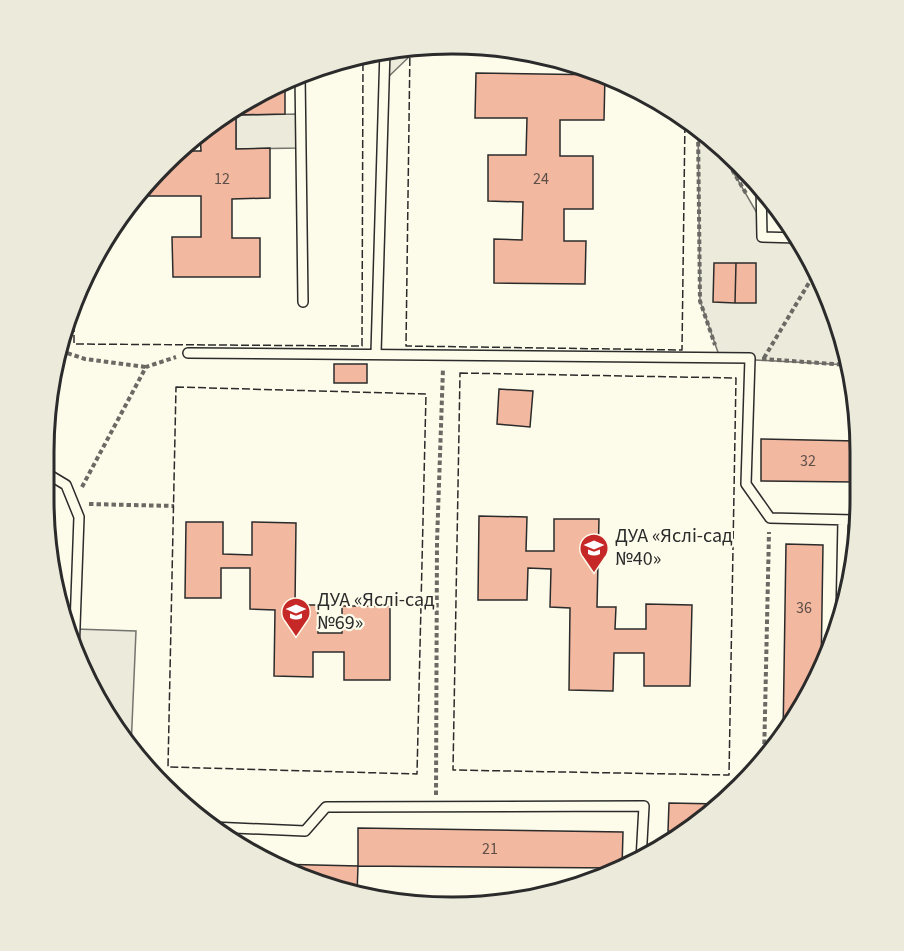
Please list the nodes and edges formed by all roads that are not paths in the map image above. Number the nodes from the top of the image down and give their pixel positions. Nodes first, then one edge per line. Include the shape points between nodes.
1 (385, 60) edge
2 (300, 84) edge
3 (761, 202) edge
4 (787, 238) edge
5 (303, 302) dead end
6 (188, 353) road end
7 (376, 353) junction
8 (54, 478) edge
9 (843, 520) junction
10 (849, 520) edge
11 (842, 578) edge
12 (75, 627) edge
13 (228, 828) edge
14 (642, 849) edge

1 - 7 lane
2 - 5 lane
3 - 4 lane via 762,237
6 - 7 lane
7 - 9 lane via 750,358 746,484 770,518
8 - 12 lane via 66,485 79,517
9 - 10 lane
9 - 11 lane
13 - 14 lane via 305,831 326,807 644,806

